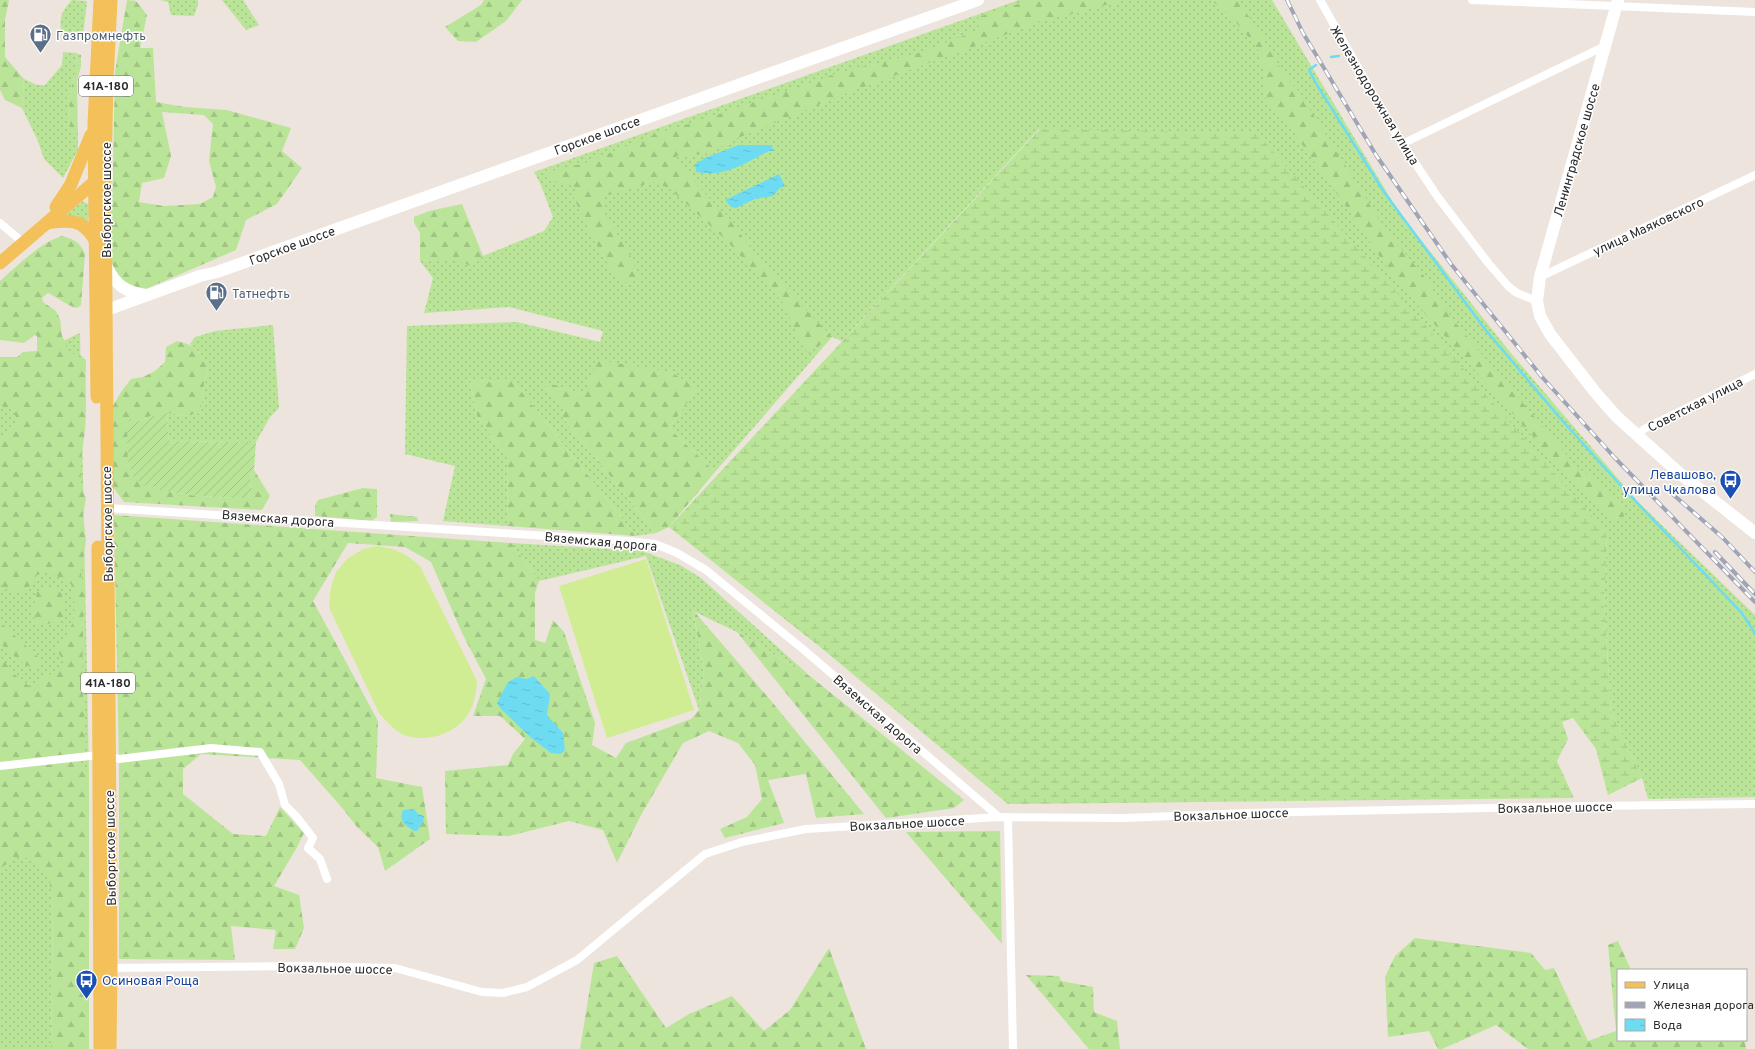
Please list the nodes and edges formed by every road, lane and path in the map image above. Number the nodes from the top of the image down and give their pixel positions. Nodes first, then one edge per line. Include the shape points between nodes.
1 (100, 0) edge
2 (111, 0) edge
3 (978, 0) edge
4 (1320, 0) edge
5 (1472, 0) edge
6 (1617, 3) edge
7 (1755, 12) edge
8 (1605, 46) junction
9 (94, 124) junction
10 (1402, 144) junction
11 (1755, 175) edge
12 (98, 177) junction
13 (56, 207) junction
14 (0, 223) edge
15 (47, 223) junction
16 (19, 239) junction
17 (95, 240) junction
18 (0, 255) edge
19 (0, 263) edge
20 (107, 267) junction
21 (217, 272) junction
22 (1540, 277) junction
23 (147, 296) junction
24 (1537, 301) junction
25 (103, 316) junction
26 (1755, 374) edge
27 (1636, 436) junction
28 (107, 508) junction
29 (1755, 533) edge
30 (104, 756) junction
31 (0, 766) edge
32 (1755, 804) edge
33 (999, 817) junction
34 (1008, 818) junction
35 (327, 879) dead end
36 (111, 968) junction
37 (100, 1049) edge
38 (110, 1049) edge
39 (1013, 1049) edge

1 - 9 main road, Выборгское шоссе / 41А-180
2 - 12 main road, Выборгское шоссе / 41А-180
3 - 21 main road, Горское шоссе
4 - 10 street, Железнодорожная улица
5 - 6 street
6 - 7 street
6 - 8 main road, Ленинградское шоссе
8 - 10 street
8 - 22 main road, Ленинградское шоссе
9 - 12 main road, Выборгское шоссе / 41А-180
9 - 13 main road via 71,184
10 - 24 street, Железнодорожная улица via 1488,264 1508,286
11 - 22 street, улица Маяковского
12 - 13 main road
12 - 15 main road
12 - 17 main road, Выборгское шоссе / 41А-180
12 - 20 main road, Выборгское шоссе / 41А-180
13 - 16 main road
14 - 16 street
15 - 17 main road via 76,222 89,230
15 - 19 main road
16 - 18 main road
17 - 25 main road, Выборгское шоссе / 41А-180
20 - 23 main road via 112,278 120,286 133,293
20 - 25 main road, Выборгское шоссе / 41А-180
21 - 23 main road, Горское шоссе
21 - 25 main road, Горское шоссе via 203,281
22 - 24 main road, Ленинградское шоссе
23 - 25 main road, Горское шоссе
24 - 27 main road via 1540,316 1550,334 1595,392
25 - 28 main road, Выборгское шоссе / 41А-180
25 - 30 main road, Выборгское шоссе / 41А-180
26 - 27 street, Советская улица
27 - 29 main road
28 - 30 main road, Выборгское шоссе / 41А-180
28 - 33 street, Вяземская дорога via 655,544 706,570
30 - 31 street
30 - 35 street via 119,759 211,748 260,752 279,784 285,805 313,838 308,848 320,859
30 - 36 main road, Выборгское шоссе / 41А-180
30 - 37 main road, Выборгское шоссе / 41А-180
32 - 34 street, Вокзальное шоссе via 1125,818
33 - 34 street, Вокзальное шоссе
33 - 36 street, Вокзальное шоссе via 806,829 742,842 705,854 577,960 527,987 503,993 482,992 395,968
34 - 39 street
36 - 38 main road, Выборгское шоссе / 41А-180

